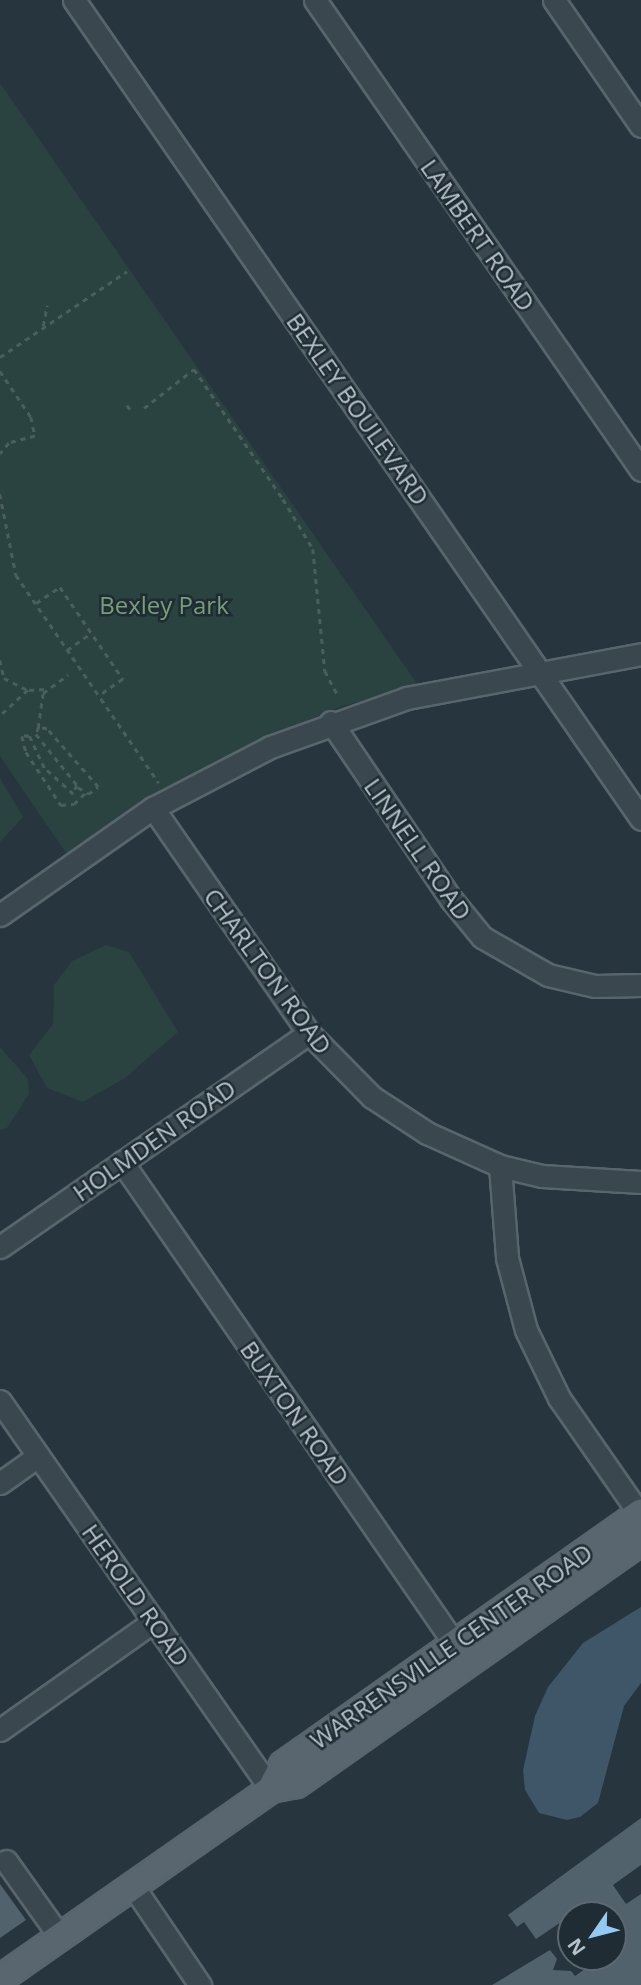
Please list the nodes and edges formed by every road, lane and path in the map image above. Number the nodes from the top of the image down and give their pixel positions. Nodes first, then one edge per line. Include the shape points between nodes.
1 (75, 0) edge
2 (315, 0) edge
3 (554, 0) edge
4 (641, 126) edge
5 (127, 271) dead end
6 (47, 305) dead end
7 (65, 313) junction
8 (69, 319) dead end
9 (43, 328) junction
10 (0, 357) edge
11 (0, 371) edge
12 (127, 405) dead end
13 (144, 408) dead end
14 (132, 412) dead end
15 (0, 454) edge
16 (641, 470) edge
17 (0, 494) edge
18 (36, 603) junction
19 (92, 633) junction
20 (67, 650) junction
21 (641, 654) edge
22 (0, 660) edge
23 (543, 674) junction
24 (68, 675) dead end
25 (46, 689) junction
26 (28, 690) junction
27 (99, 696) junction
28 (339, 697) dead end
29 (0, 716) edge
30 (331, 722) junction
31 (38, 729) junction
32 (159, 783) dead end
33 (78, 787) junction
34 (85, 793) junction
35 (153, 808) junction
36 (641, 819) edge
37 (0, 915) edge
38 (641, 985) edge
39 (309, 1033) junction
40 (122, 1162) junction
41 (500, 1166) junction
42 (641, 1182) edge
43 (0, 1247) edge
44 (0, 1401) edge
45 (38, 1456) junction
46 (0, 1483) edge
47 (640, 1514) edge
48 (641, 1541) edge
49 (154, 1621) junction
50 (462, 1653) junction
51 (0, 1730) edge
52 (271, 1789) junction
53 (6, 1861) dead end
54 (133, 1886) junction
55 (60, 1937) junction
56 (0, 1979) edge
57 (200, 1985) edge

1 - 23 street, BEXLEY BOULEVARD
2 - 16 street, LAMBERT ROAD
3 - 4 street
5 - 7 path
6 - 9 path
7 - 8 path
7 - 9 path
9 - 10 path
11 - 15 path via 31,417 35,436 9,443
12 - 14 path
13 - 28 path via 194,369 283,499 313,549 325,671
17 - 18 path via 16,575
18 - 19 path via 60,587
18 - 20 path
19 - 20 path
19 - 27 path via 123,680
20 - 27 path
21 - 23 street
22 - 26 path via 4,678
23 - 30 street via 407,698
23 - 36 street, BEXLEY BOULEVARD
24 - 25 path
25 - 26 path
25 - 31 path
26 - 29 path
27 - 32 path
30 - 35 street via 270,747
30 - 38 street, LINNELL ROAD via 451,899 482,937 548,975 595,986
31 - 33 path via 45,748
31 - 34 path via 47,729 97,782 97,791
33 - 34 path
33 - 34 path via 68,793 40,762 29,736 22,736 26,752 61,805 74,804
35 - 37 street
35 - 39 street, CHARLTON ROAD
39 - 40 street, HOLMDEN ROAD
39 - 41 street, CHARLTON ROAD via 348,1076 389,1109 476,1158
40 - 43 street, HOLMDEN ROAD
40 - 50 street, BUXTON ROAD
41 - 42 street, CHARLTON ROAD via 542,1177
41 - 47 street via 508,1258 526,1329 559,1398
44 - 45 street, HEROLD ROAD
45 - 46 street
45 - 49 street, HEROLD ROAD
47 - 50 main road, WARRENSVILLE CENTER ROAD
48 - 50 main road, WARRENSVILLE CENTER ROAD
49 - 51 street
49 - 52 street, HEROLD ROAD
50 - 52 main road, WARRENSVILLE CENTER ROAD via 298,1784
52 - 54 main road, WARRENSVILLE CENTER ROAD
53 - 55 street
54 - 55 main road, WARRENSVILLE CENTER ROAD
54 - 57 street
55 - 56 main road, WARRENSVILLE CENTER ROAD

